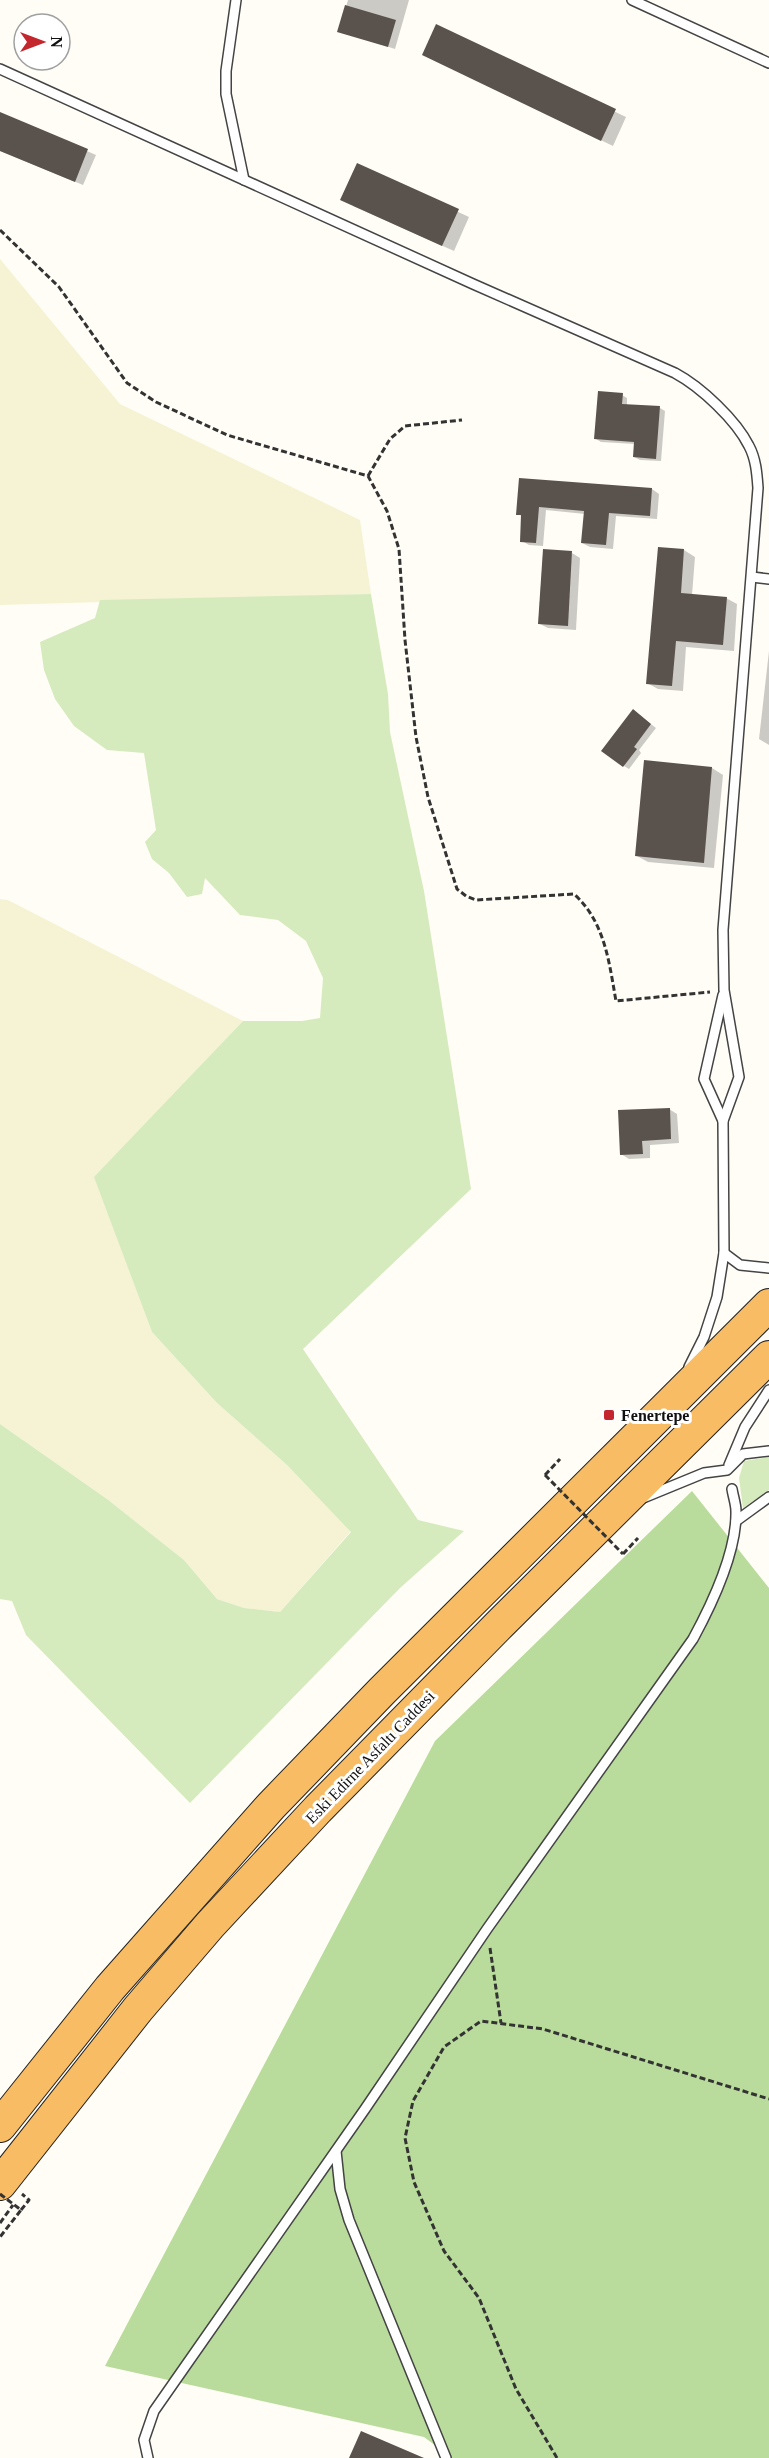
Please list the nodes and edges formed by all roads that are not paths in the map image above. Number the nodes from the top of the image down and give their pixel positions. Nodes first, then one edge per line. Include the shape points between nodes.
1 (236, 0) edge
2 (632, 0) edge
3 (769, 63) edge
4 (0, 69) edge
5 (244, 180) junction
6 (752, 577) junction
7 (769, 579) edge
8 (724, 990) junction
9 (723, 1121) junction
10 (724, 1253) junction
11 (769, 1268) edge
12 (769, 1305) edge
13 (769, 1357) edge
14 (769, 1390) edge
15 (664, 1411) junction
16 (769, 1451) edge
17 (727, 1470) junction
18 (732, 1489) dead end
19 (769, 1497) edge
20 (616, 1510) junction
21 (736, 1521) junction
22 (0, 2126) edge
23 (336, 2151) junction
24 (0, 2184) edge
25 (148, 2458) edge
26 (446, 2458) edge

1 - 5 lane via 226,94
2 - 3 lane
4 - 5 lane
5 - 6 lane via 675,373 702,390 740,432 755,461 758,488
6 - 7 lane
6 - 8 lane via 723,930
8 - 9 lane via 739,1077
8 - 9 lane via 704,1078
9 - 10 lane
10 - 11 lane via 740,1265
10 - 15 lane via 717,1297 704,1337
12 - 15 highway
13 - 20 highway, Eski Edirne Asfaltı Caddesi
14 - 17 lane via 745,1427
15 - 22 highway via 271,1806 110,1988
16 - 17 lane via 743,1454
17 - 20 lane via 678,1482
18 - 21 lane
19 - 21 lane
20 - 24 highway, Eski Edirne Asfaltı Caddesi via 318,1809 218,1917 98,2058
21 - 23 lane via 722,1576 693,1639 487,1929
23 - 25 lane via 154,2411 144,2440
23 - 26 lane via 340,2189 349,2220

